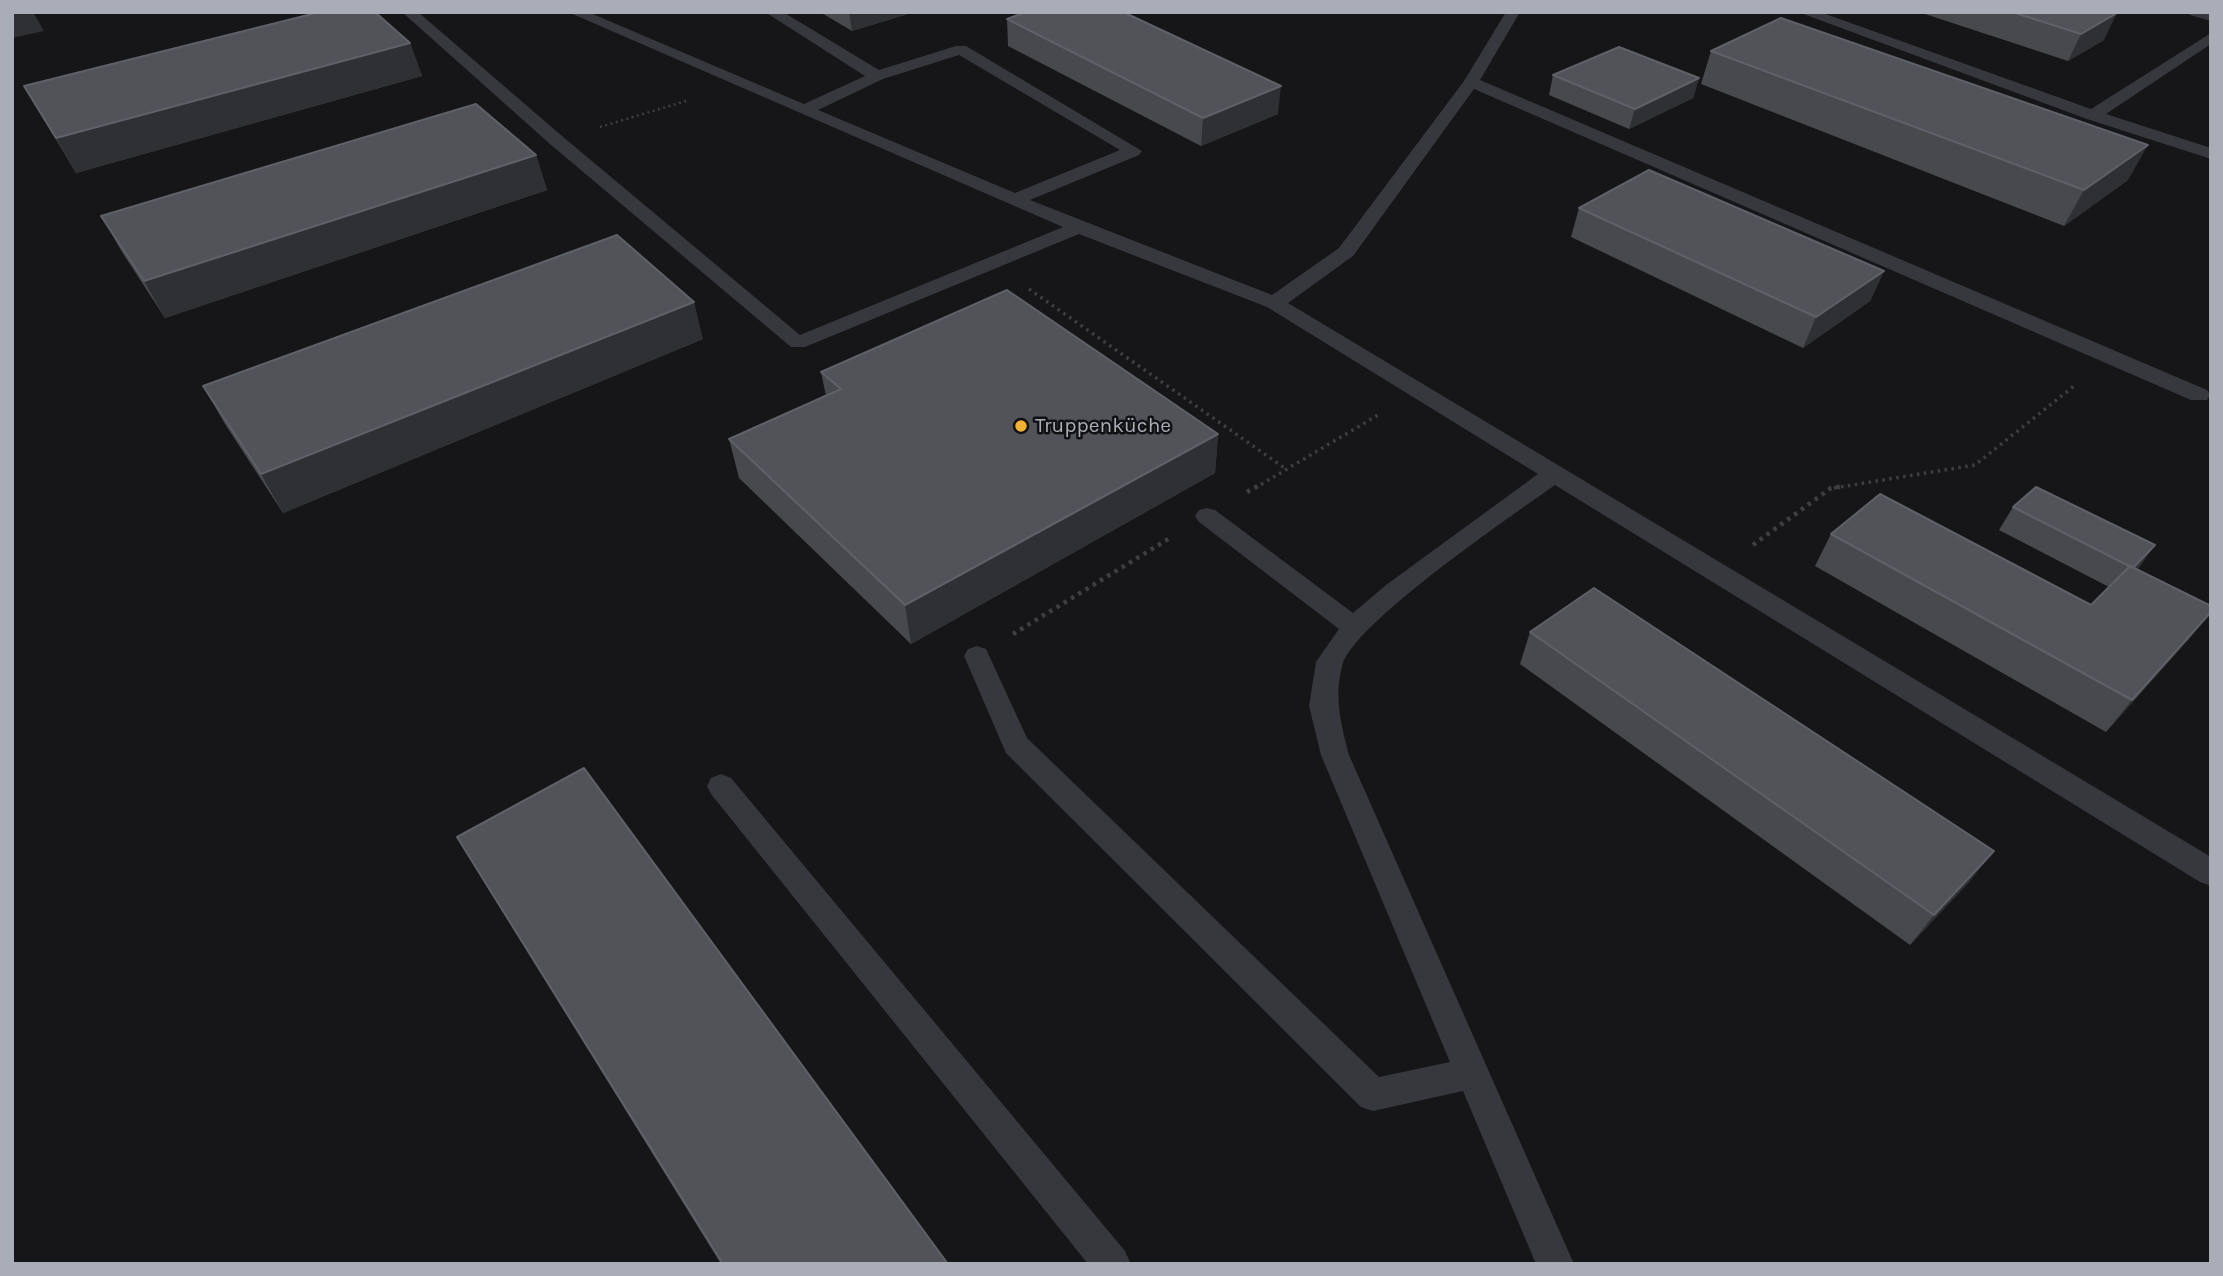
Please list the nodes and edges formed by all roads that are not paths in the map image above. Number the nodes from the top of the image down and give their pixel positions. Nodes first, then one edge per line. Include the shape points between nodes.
1 (409, 12) edge
2 (575, 12) edge
3 (772, 12) edge
4 (1513, 12) edge
5 (1805, 12) edge
6 (2195, 12) edge
7 (2211, 17) edge
8 (2211, 37) edge
9 (877, 76) junction
10 (1471, 82) junction
11 (804, 110) junction
12 (2093, 115) junction
13 (2211, 154) edge
14 (1014, 200) junction
15 (1079, 227) junction
16 (1275, 303) junction
17 (2199, 395) dead end
18 (1555, 473) junction
19 (1207, 516) dead end
20 (1354, 627) junction
21 (977, 656) dead end
22 (721, 786) dead end
23 (2211, 873) edge
24 (1472, 1073) junction
25 (1112, 1264) edge
26 (1555, 1264) edge

1 - 15 lane via 798,343
2 - 11 lane
3 - 9 lane
4 - 10 lane
5 - 12 lane
6 - 7 lane
8 - 12 lane
9 - 11 lane
9 - 14 lane via 961,49 1133,150
10 - 16 lane via 1346,252
10 - 17 lane
11 - 14 lane
12 - 13 lane
14 - 15 lane
15 - 16 lane
16 - 18 lane
18 - 20 lane via 1395,591
18 - 23 lane
19 - 20 lane
20 - 24 lane via 1329,662 1323,706 1335,755
21 - 24 lane via 1016,745 1373,1095
22 - 25 lane
24 - 26 lane

